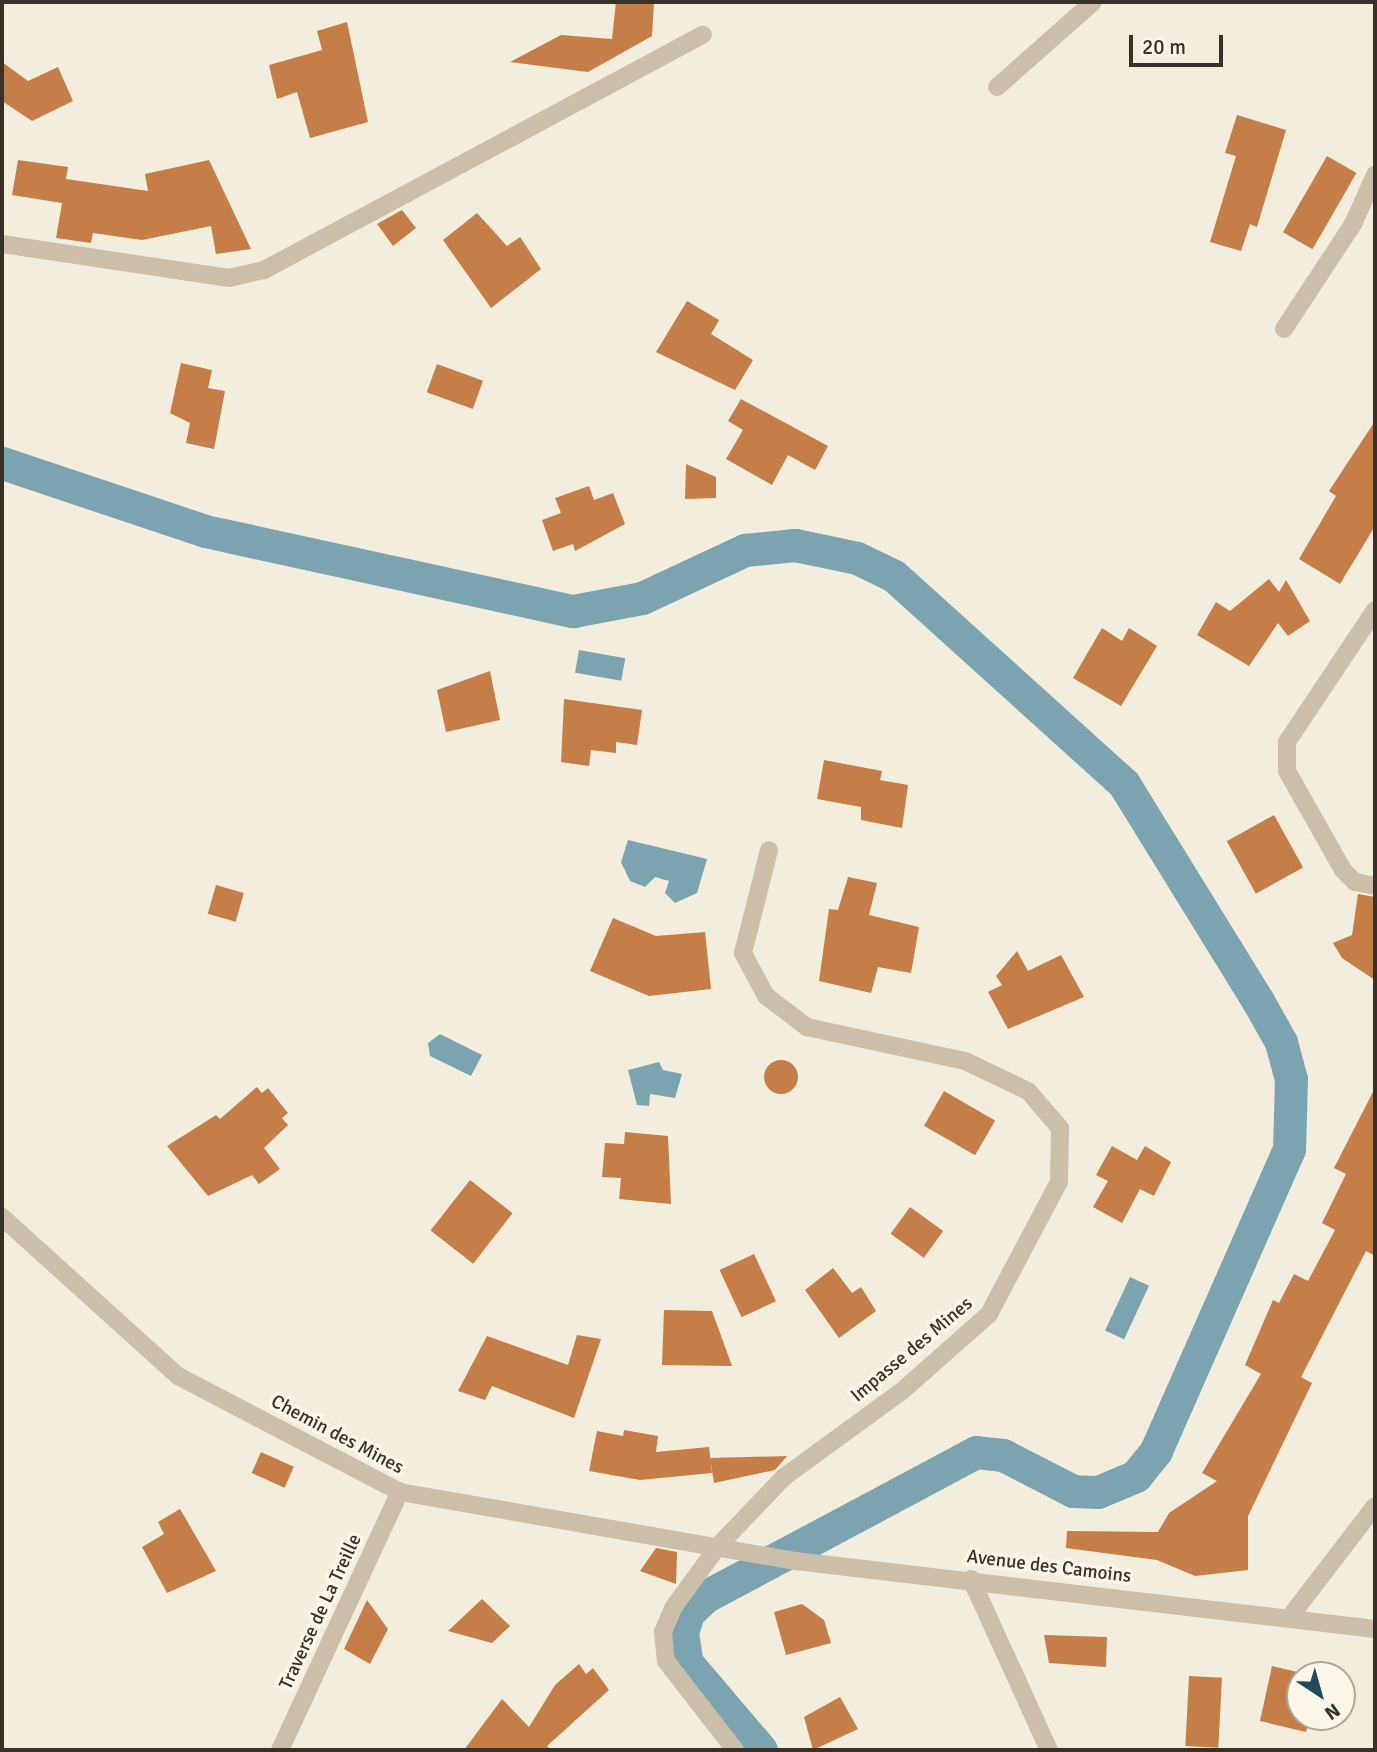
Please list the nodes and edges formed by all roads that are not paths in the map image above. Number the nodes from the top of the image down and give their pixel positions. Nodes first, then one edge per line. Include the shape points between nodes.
1 (1093, 2) edge
2 (704, 35) dead end
3 (997, 87) dead end
4 (1375, 175) edge
5 (2, 244) edge
6 (1284, 329) dead end
7 (1375, 610) edge
8 (769, 850) dead end
9 (1375, 886) edge
10 (2, 1216) edge
11 (400, 1492) junction
12 (1375, 1506) edge
13 (719, 1545) junction
14 (971, 1579) junction
15 (1289, 1618) junction
16 (1375, 1629) edge
17 (280, 1750) edge
18 (735, 1750) edge
19 (1049, 1750) edge

1 - 3 street
2 - 5 street via 264,270 229,278
4 - 6 street via 1353,224
7 - 9 street via 1287,742 1287,771 1343,870 1355,882
8 - 13 street, Impasse des Mines via 743,953 766,996 807,1027 965,1061 1028,1090 1059,1128 1059,1182 989,1314 902,1391 784,1476
10 - 11 street, Chemin des Mines via 178,1376
11 - 13 street, Chemin des Mines
11 - 17 street, Traverse de La Treille
12 - 15 street
13 - 14 street, Avenue des Camoins via 796,1561
13 - 18 street, Impasse des Mines via 673,1608 663,1632 666,1661
14 - 15 street, Avenue des Camoins
14 - 19 street
15 - 16 street, Avenue des Camoins

